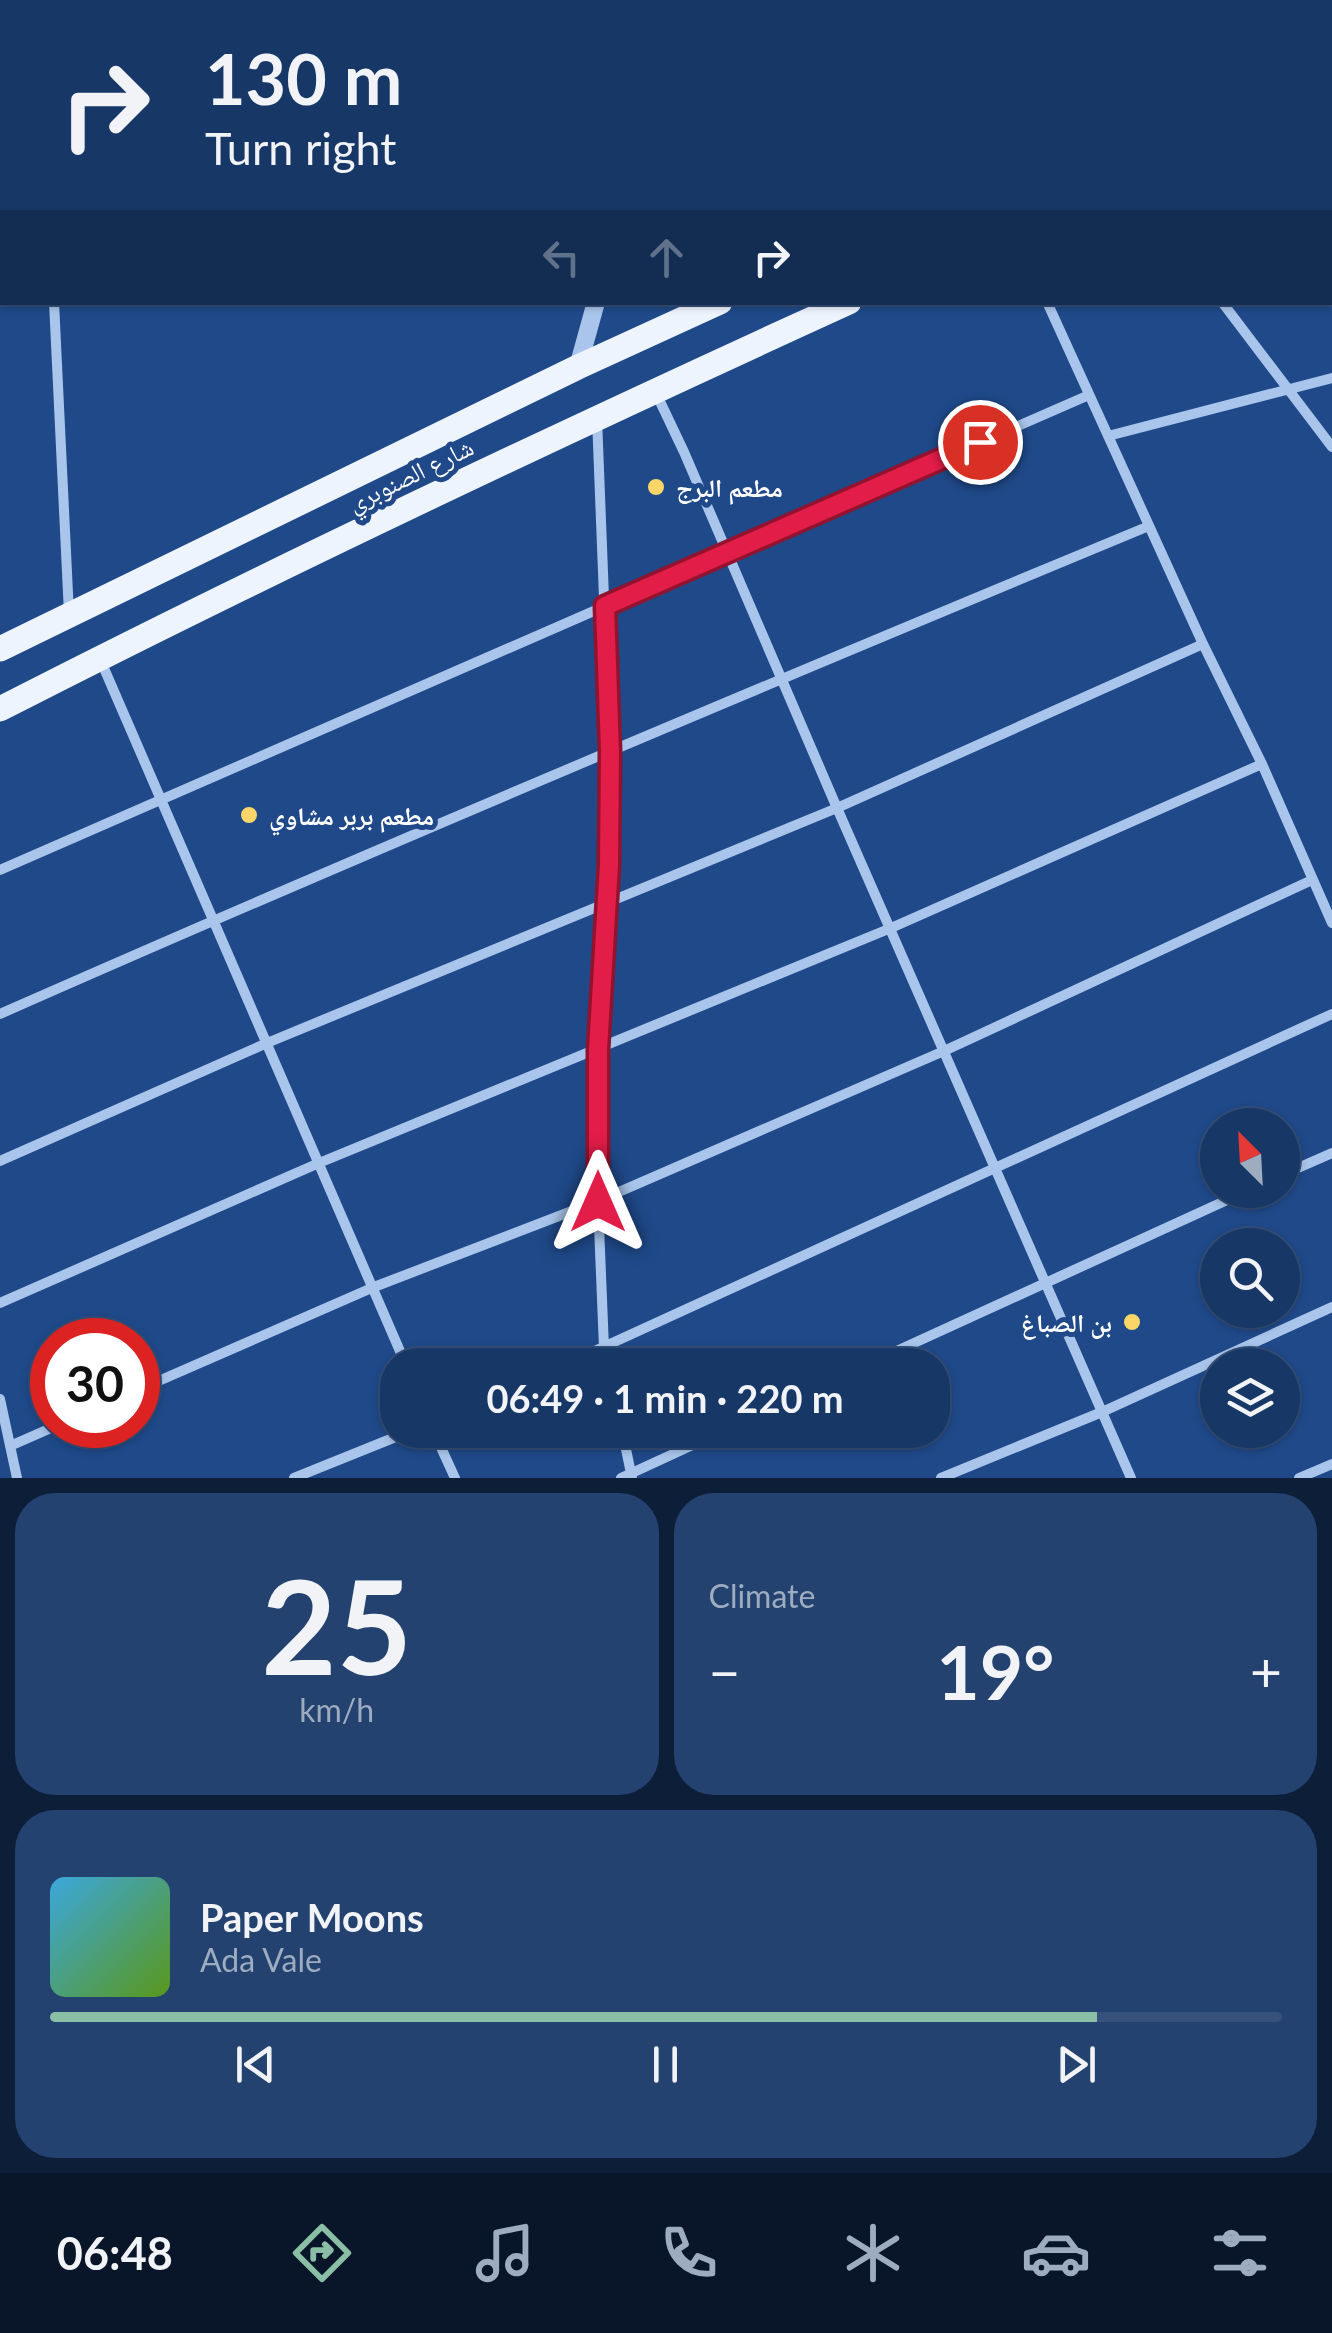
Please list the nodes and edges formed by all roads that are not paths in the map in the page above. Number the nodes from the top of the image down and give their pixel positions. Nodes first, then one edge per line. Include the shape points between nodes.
1 (54, 305) edge
2 (595, 305) edge
3 (713, 305) edge
4 (843, 305) edge
5 (1048, 305) edge
6 (1224, 305) edge
7 (578, 367) junction
8 (1332, 378) edge
9 (1287, 388) junction
10 (655, 390) junction
11 (1089, 395) junction
12 (597, 417) junction
13 (1108, 436) junction
14 (1332, 447) edge
15 (1150, 526) junction
16 (726, 554) junction
17 (605, 606) junction
18 (70, 616) junction
19 (1203, 644) junction
20 (0, 649) edge
21 (100, 658) junction
22 (781, 678) junction
23 (0, 709) edge
24 (610, 752) junction
25 (1262, 764) junction
26 (160, 800) junction
27 (837, 808) junction
28 (0, 870) edge
29 (1312, 880) junction
30 (608, 902) junction
31 (213, 920) junction
32 (1332, 923) edge
33 (891, 928) junction
34 (0, 1014) edge
35 (1332, 1014) edge
36 (267, 1044) junction
37 (598, 1050) junction
38 (944, 1051) junction
39 (1332, 1153) edge
40 (0, 1161) edge
41 (319, 1163) junction
42 (1300, 1167) edge
43 (995, 1168) junction
44 (598, 1202) junction
45 (1209, 1208) edge
46 (1046, 1282) junction
47 (374, 1287) junction
48 (0, 1303) edge
49 (1332, 1307) edge
50 (399, 1348) edge
51 (604, 1348) joint
52 (903, 1348) edge
53 (160, 1380) edge
54 (0, 1398) edge
55 (1102, 1412) junction
56 (30, 1437) edge
57 (380, 1443) edge
58 (10, 1446) junction
59 (441, 1448) edge
60 (624, 1448) edge
61 (687, 1448) edge
62 (1332, 1464) edge
63 (628, 1476) edge
64 (17, 1478) edge
65 (294, 1478) edge
66 (454, 1478) edge
67 (941, 1478) edge
68 (1131, 1478) edge
69 (1300, 1478) edge

1 - 18 street
2 - 7 street
3 - 7 main road, شارع الصنوبري
4 - 10 main road, شارع الصنوبري
5 - 11 street
6 - 9 street
7 - 18 main road, شارع الصنوبري
8 - 9 street
9 - 13 street
9 - 14 street
10 - 12 main road, شارع الصنوبري
10 - 16 street
11 - 13 street
11 - 16 street
12 - 17 street
12 - 21 main road, شارع الصنوبري
13 - 15 street
15 - 19 street
15 - 22 street
16 - 17 street
16 - 22 street
17 - 24 street
17 - 26 street
18 - 20 main road, شارع الصنوبري
19 - 25 street
19 - 27 street
21 - 23 main road, شارع الصنوبري
21 - 26 street
22 - 24 street
22 - 27 street
24 - 30 street
24 - 31 street
25 - 29 street
25 - 33 street
26 - 28 street
26 - 31 street
27 - 30 street
27 - 33 street
29 - 32 street
29 - 38 street
30 - 36 street
30 - 37 street
31 - 34 street
31 - 36 street
33 - 37 street
33 - 38 street
35 - 43 street
36 - 40 street
36 - 41 street
37 - 41 street
37 - 44 street
38 - 43 street
38 - 44 street
39 - 42 street
41 - 47 street
41 - 48 street
43 - 46 street
43 - 51 street
44 - 47 street
44 - 51 street
45 - 46 street
46 - 52 street
46 - 55 street
47 - 50 street
47 - 53 street
49 - 55 street
54 - 58 street
55 - 67 street
55 - 68 street
56 - 58 street
57 - 65 street
58 - 64 street
59 - 66 street
60 - 63 street
61 - 63 street
62 - 69 street

